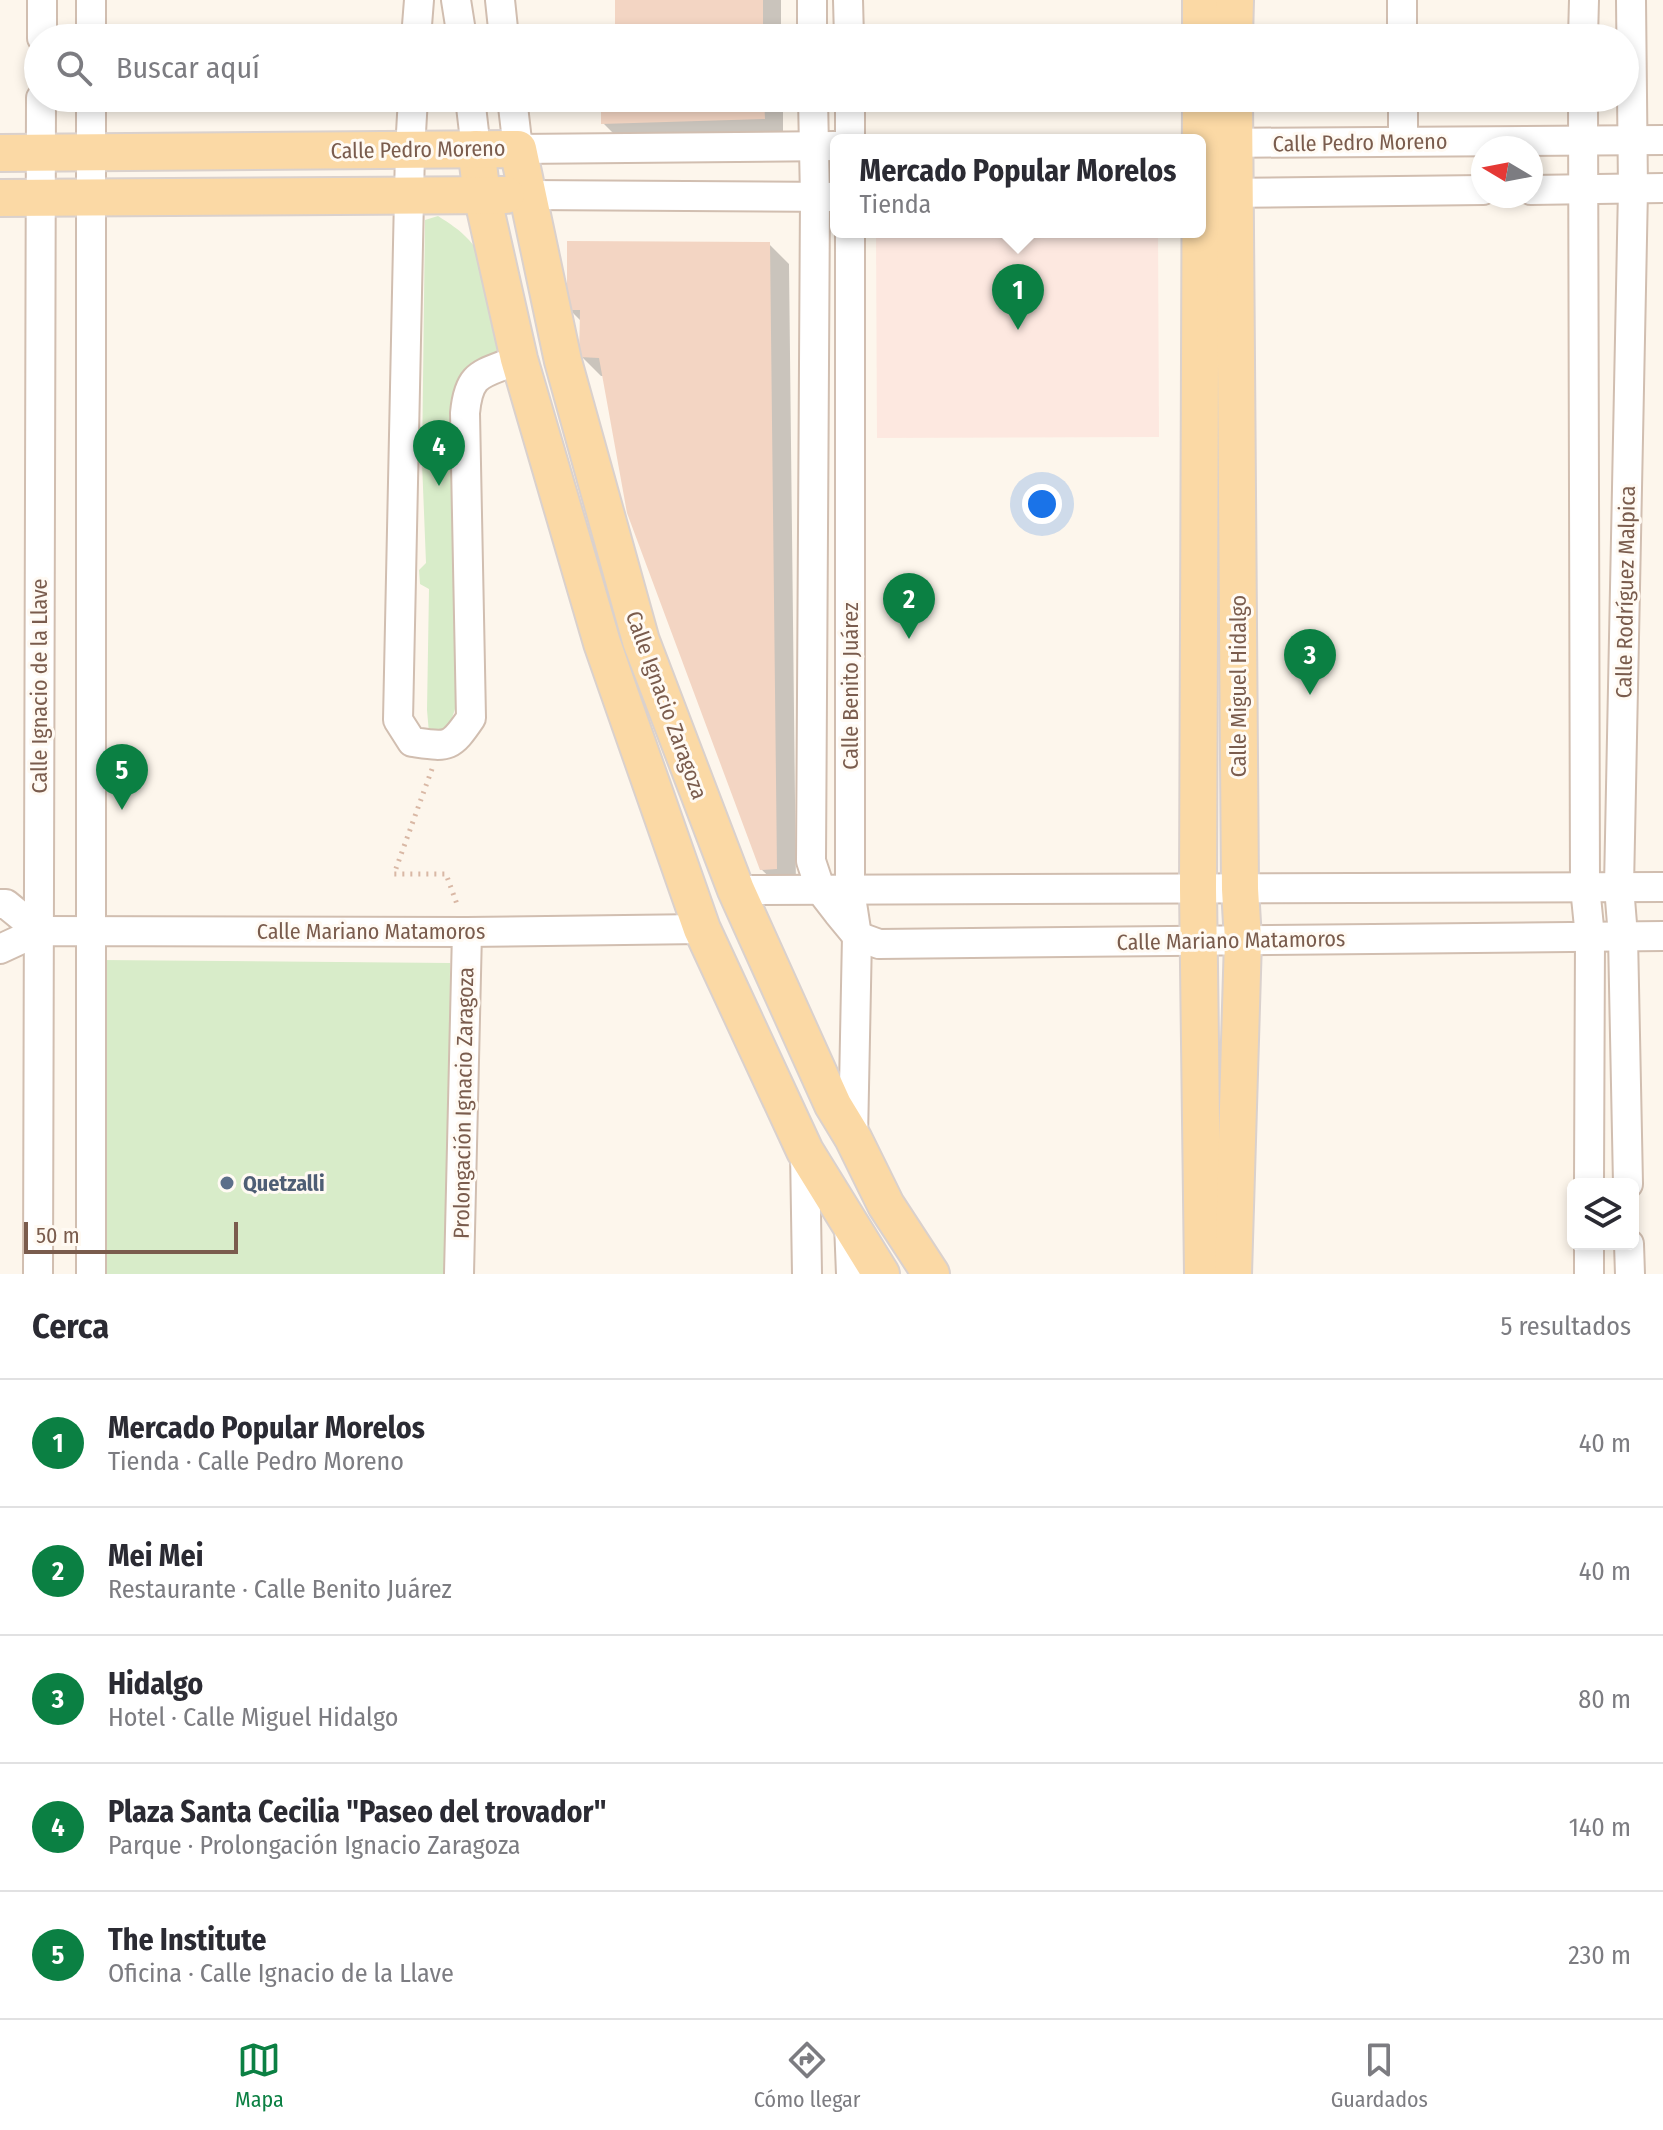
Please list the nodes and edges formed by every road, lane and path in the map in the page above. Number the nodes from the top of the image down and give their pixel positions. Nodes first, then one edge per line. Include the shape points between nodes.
1 (42, 0) edge
2 (91, 0) edge
3 (419, 0) edge
4 (456, 0) edge
5 (500, 0) edge
6 (812, 0) edge
7 (848, 0) edge
8 (1201, 0) edge
9 (1235, 0) edge
10 (1402, 0) edge
11 (1584, 0) edge
12 (1631, 0) edge
13 (42, 24) edge
14 (91, 24) edge
15 (417, 24) edge
16 (460, 24) edge
17 (503, 24) edge
18 (812, 24) edge
19 (849, 24) edge
20 (1201, 24) edge
21 (1234, 24) edge
22 (1402, 24) edge
23 (1583, 24) edge
24 (1631, 24) edge
25 (41, 112) edge
26 (91, 112) edge
27 (412, 112) edge
28 (472, 112) edge
29 (514, 112) edge
30 (816, 112) edge
31 (850, 112) edge
32 (1204, 112) edge
33 (1227, 112) edge
34 (1403, 112) edge
35 (1583, 112) edge
36 (1631, 112) edge
37 (850, 134) edge
38 (1583, 140) junction
39 (1631, 140) junction
40 (1663, 140) edge
41 (1403, 141) junction
42 (1212, 143) edge
43 (825, 146) edge
44 (476, 149) junction
45 (518, 149) junction
46 (410, 150) junction
47 (91, 152) junction
48 (0, 153) edge
49 (41, 153) junction
50 (1663, 188) edge
51 (1582, 189) junction
52 (1633, 189) junction
53 (1471, 190) edge
54 (1543, 190) edge
55 (1212, 193) edge
56 (482, 195) junction
57 (528, 195) junction
58 (410, 196) junction
59 (825, 197) edge
60 (0, 198) edge
61 (41, 198) junction
62 (92, 198) junction
63 (850, 238) edge
64 (519, 359) junction
65 (441, 746) junction
66 (1585, 887) junction
67 (1619, 887) junction
68 (1663, 887) edge
69 (1198, 889) junction
70 (1240, 889) junction
71 (736, 890) junction
72 (850, 890) junction
73 (821, 891) junction
74 (0, 904) edge
75 (702, 929) junction
76 (39, 931) junction
77 (91, 931) junction
78 (467, 932) junction
79 (857, 936) junction
80 (1623, 936) junction
81 (1663, 936) edge
82 (1590, 937) junction
83 (1243, 940) junction
84 (1200, 941) junction
85 (0, 949) edge
86 (853, 1138) junction
87 (805, 1151) junction
88 (1589, 1178) edge
89 (1628, 1178) edge
90 (849, 1221) junction
91 (1589, 1250) edge
92 (1629, 1250) edge
93 (38, 1274) edge
94 (91, 1274) edge
95 (459, 1274) edge
96 (807, 1274) edge
97 (851, 1274) edge
98 (881, 1274) edge
99 (931, 1274) edge
100 (1203, 1274) edge
101 (1233, 1274) edge
102 (1589, 1274) edge
103 (1630, 1274) edge

1 - 13 street
2 - 14 street
3 - 15 street
4 - 16 street
5 - 17 street
6 - 18 street
7 - 19 street
8 - 20 main road
9 - 21 main road
10 - 22 street
11 - 23 street
12 - 24 street, Calle Rodríguez Malpica
25 - 49 street, Calle Ignacio de la Llave
26 - 47 street
27 - 46 street
28 - 44 street, Calle Ignacio Zaragoza
29 - 45 street, Calle Ignacio Zaragoza
30 - 43 street, Calle Benito Juárez
31 - 37 street
32 - 42 main road, Calle Miguel Hidalgo
33 - 42 main road, Calle Miguel Hidalgo
34 - 41 street
35 - 38 street, Calle Rodríguez Malpica
36 - 39 street, Calle Rodríguez Malpica
38 - 39 street, Calle Pedro Moreno
38 - 41 street, Calle Pedro Moreno
38 - 51 street, Calle Rodríguez Malpica
39 - 40 street, Calle Pedro Moreno
39 - 52 street, Calle Rodríguez Malpica
41 - 42 street, Calle Pedro Moreno
42 - 55 main road, Calle Miguel Hidalgo
43 - 45 street, Calle Pedro Moreno
43 - 59 street, Calle Benito Juárez
44 - 45 main road, Calle Pedro Moreno
44 - 46 main road, Calle Pedro Moreno
44 - 56 main road, Calle Ignacio Zaragoza
45 - 57 main road, Calle Ignacio Zaragoza
46 - 47 main road, Calle Pedro Moreno
46 - 58 street
47 - 49 main road, Calle Pedro Moreno
47 - 62 street
48 - 49 main road, Calle Pedro Moreno
49 - 61 street, Calle Ignacio de la Llave
50 - 52 street
51 - 52 street
51 - 54 street
51 - 66 street, Calle Rodríguez Malpica
52 - 67 street, Calle Rodríguez Malpica
53 - 55 street
55 - 69 main road, Calle Miguel Hidalgo
55 - 70 main road, Calle Miguel Hidalgo
56 - 57 main road, Calle Pedro Moreno
56 - 58 main road, Calle Pedro Moreno
56 - 64 main road, Calle Ignacio Zaragoza
57 - 59 street, Calle Pedro Moreno
57 - 71 main road, Calle Ignacio Zaragoza via 563,361 641,641
58 - 62 main road, Calle Pedro Moreno
58 - 65 street via 398,720 412,742
59 - 73 street, Calle Benito Juárez via 811,861
60 - 61 main road, Calle Pedro Moreno
61 - 62 main road, Calle Pedro Moreno
61 - 76 street, Calle Ignacio de la Llave
62 - 77 street
63 - 72 street, Calle Benito Juárez
64 - 65 street via 474,378 467,391 471,718 456,740
64 - 75 main road, Calle Ignacio Zaragoza via 602,643
65 - 78 path via 394,874 446,874
66 - 67 street
66 - 70 street
66 - 82 street, Calle Rodríguez Malpica
67 - 68 street
67 - 80 street, Calle Rodríguez Malpica
69 - 70 street
69 - 72 street
69 - 84 main road, Calle Miguel Hidalgo
70 - 83 main road, Calle Miguel Hidalgo
71 - 73 street
71 - 86 main road, Calle Ignacio Zaragoza via 833,1105
72 - 73 street
72 - 79 street, Calle Benito Juárez
73 - 79 street
74 - 76 street
75 - 78 street, Calle Mariano Matamoros
75 - 87 main road, Calle Ignacio Zaragoza
76 - 77 street, Calle Mariano Matamoros
76 - 85 street, Calle Mariano Matamoros
76 - 93 street, Calle Ignacio de la Llave
77 - 78 street, Calle Mariano Matamoros
77 - 94 street
78 - 95 street, Prolongación Ignacio Zaragoza
79 - 84 street, Calle Mariano Matamoros via 879,944
79 - 86 street, Calle Benito Juárez
80 - 81 street, Calle Mariano Matamoros
80 - 82 street, Calle Mariano Matamoros
80 - 89 street, Calle Rodríguez Malpica
82 - 83 street, Calle Mariano Matamoros
82 - 88 street, Calle Rodríguez Malpica
83 - 84 street, Calle Mariano Matamoros
83 - 101 main road, Calle Miguel Hidalgo
84 - 100 main road, Calle Miguel Hidalgo
86 - 99 main road, Calle Ignacio Zaragoza via 886,1205
87 - 90 main road, Calle Ignacio Zaragoza
87 - 96 street
90 - 97 street
90 - 98 main road, Calle Ignacio Zaragoza
91 - 102 street
92 - 103 street

